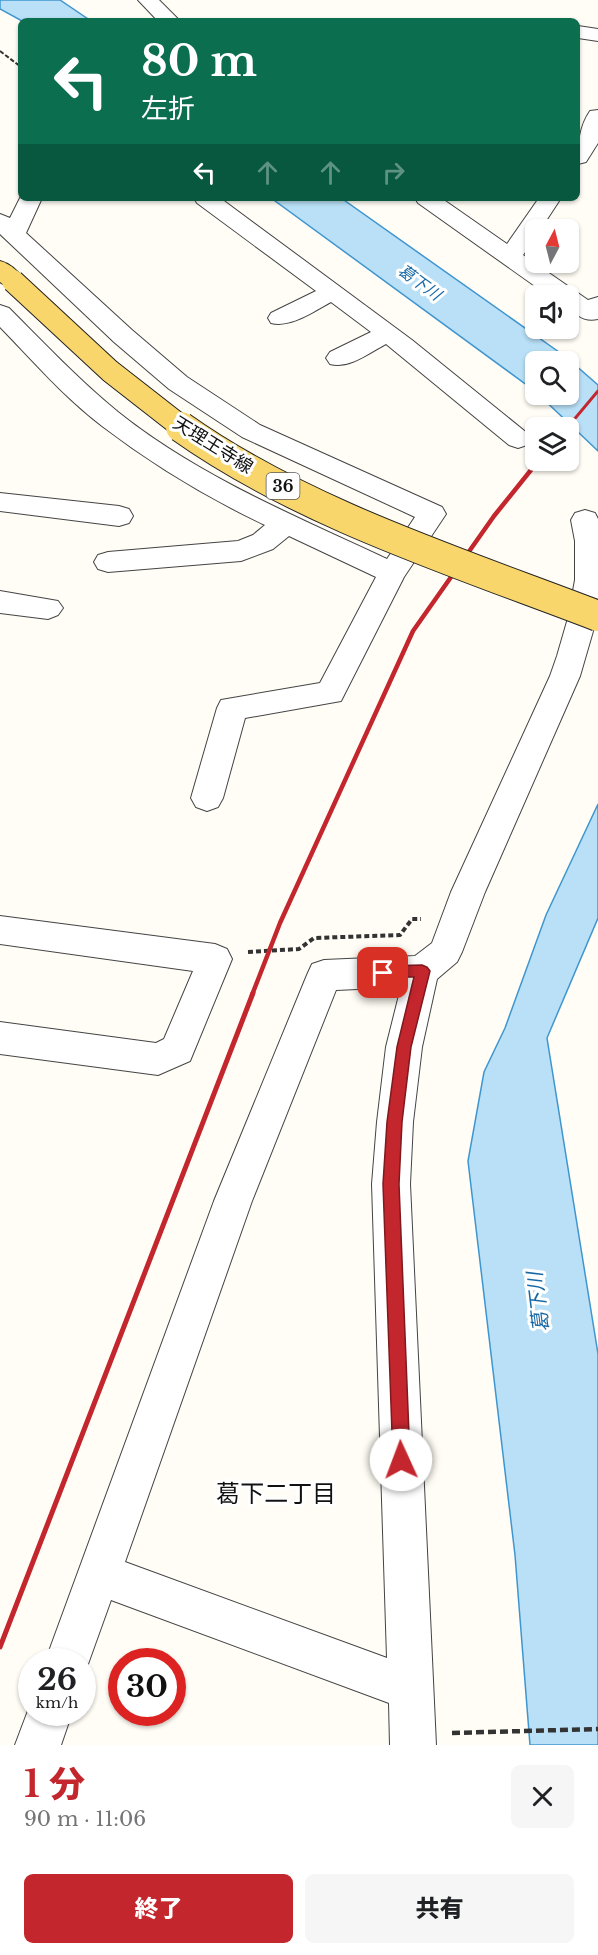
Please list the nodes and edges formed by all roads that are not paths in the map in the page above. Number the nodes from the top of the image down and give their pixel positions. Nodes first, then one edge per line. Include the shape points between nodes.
1 (148, 0) edge
2 (167, 18) edge
3 (580, 32) edge
4 (598, 35) edge
5 (598, 116) edge
6 (580, 154) edge
7 (29, 201) edge
8 (209, 201) edge
9 (430, 201) edge
10 (548, 201) edge
11 (7, 227) edge
12 (511, 256) junction
13 (7, 274) edge
14 (64, 282) junction
15 (552, 285) edge
16 (333, 292) junction
17 (598, 304) edge
18 (579, 305) edge
19 (0, 312) edge
20 (280, 318) dead end
21 (387, 334) junction
22 (339, 358) dead end
23 (518, 439) dead end
24 (0, 502) edge
25 (119, 516) dead end
26 (585, 520) dead end
27 (285, 524) junction
28 (108, 562) dead end
29 (392, 573) junction
30 (0, 602) edge
31 (48, 608) dead end
32 (598, 616) edge
33 (207, 798) dead end
34 (0, 930) edge
35 (422, 971) junction
36 (0, 1038) edge
37 (99, 1574) junction
38 (72, 1648) edge
39 (411, 1689) junction
40 (45, 1726) edge
41 (413, 1739) edge
42 (38, 1745) edge

1 - 2 street
3 - 4 street
5 - 6 street
7 - 11 street
8 - 16 street
9 - 12 street
10 - 12 street
11 - 14 street
12 - 15 street
13 - 32 main road, 天理王寺線 / 36, bridge via 72,338 151,405 215,449 294,492 368,525
14 - 19 street
14 - 29 street via 178,383 251,431 432,513
16 - 20 street
16 - 21 street
17 - 18 street via 590,313
19 - 27 street via 110,419 180,467
21 - 22 street
21 - 23 street
24 - 25 street
26 - 35 street via 592,574 565,676 472,881 445,952
27 - 28 street via 263,542 241,551
27 - 29 street
29 - 33 street via 330,693 232,708
30 - 31 street
34 - 36 street via 215,959 177,1050 158,1059
35 - 37 street via 324,975 233,1201
35 - 39 street via 404,1047 391,1184
37 - 38 street
37 - 39 street
39 - 41 street
40 - 42 street

